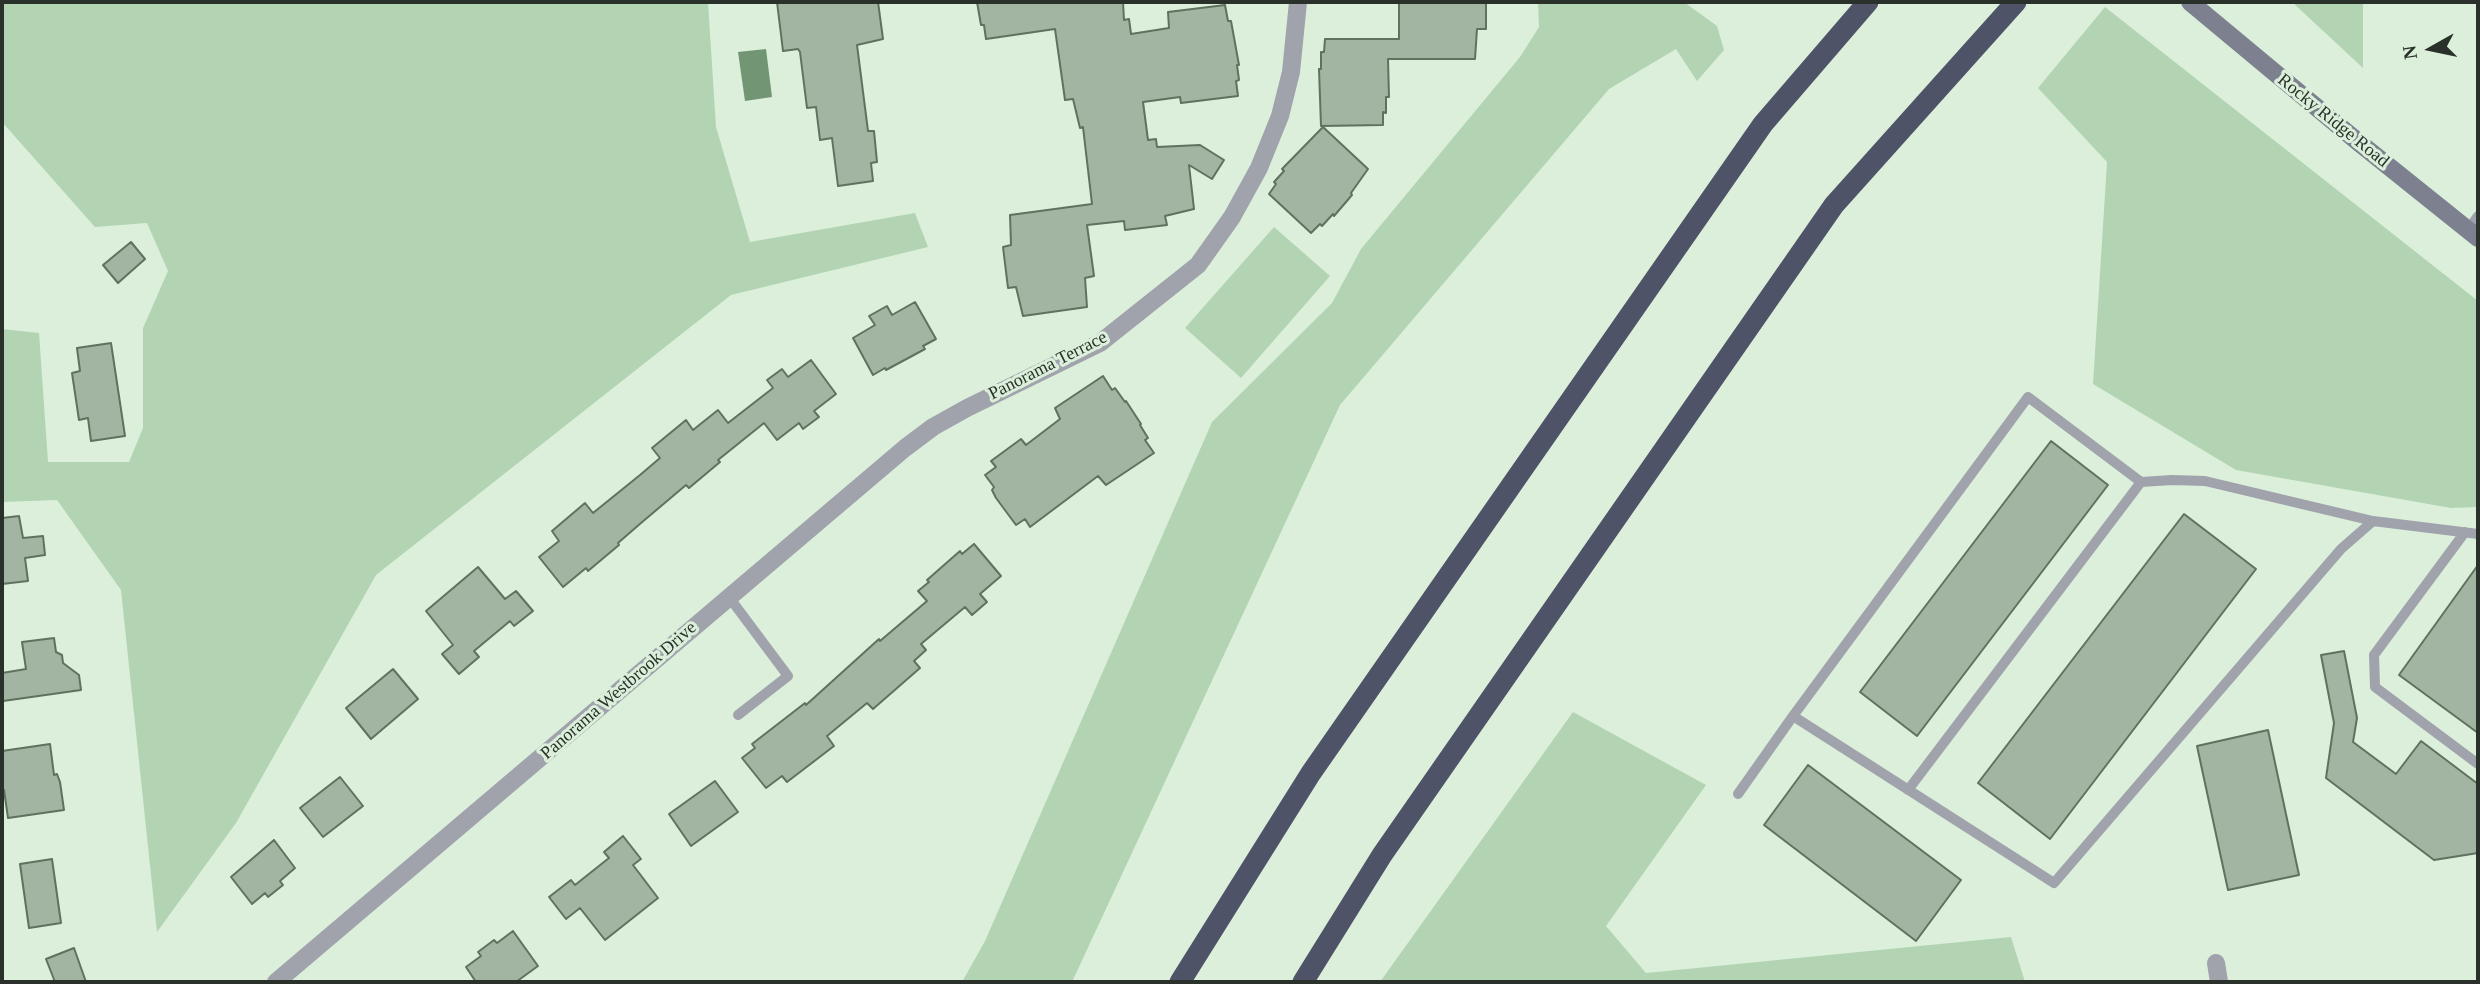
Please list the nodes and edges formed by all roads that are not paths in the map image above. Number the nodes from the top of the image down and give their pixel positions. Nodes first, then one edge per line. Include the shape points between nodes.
1 (1298, 2) edge
2 (1868, 2) edge
3 (2016, 2) edge
4 (2190, 2) edge
5 (2475, 228) edge
6 (967, 408) joint
7 (2141, 482) junction
8 (2373, 521) junction
9 (2465, 532) junction
10 (2478, 534) edge
11 (729, 597) junction
12 (738, 715) dead end
13 (1793, 716) junction
14 (2478, 764) edge
15 (1908, 790) junction
16 (1738, 794) dead end
17 (2216, 963) dead end
18 (276, 982) edge
19 (1180, 982) edge
20 (1303, 982) edge
21 (2219, 982) edge

1 - 6 street, Panorama Terrace via 1291,72 1280,116 1233,217 1198,265 1100,343
2 - 19 highway via 1763,124 1311,773
3 - 20 highway via 1834,205 1382,855
4 - 5 main road, Rocky Ridge Road
6 - 11 street, Panorama Westbrook Drive via 905,448
7 - 8 lane via 2205,481
7 - 13 lane via 2028,397
7 - 15 lane
8 - 9 lane
8 - 15 lane via 2341,549 2054,883
9 - 10 lane
9 - 14 lane via 2374,655 2375,687
11 - 12 lane via 788,676
11 - 18 street, Panorama Westbrook Drive
13 - 15 lane
13 - 16 lane
17 - 21 street

